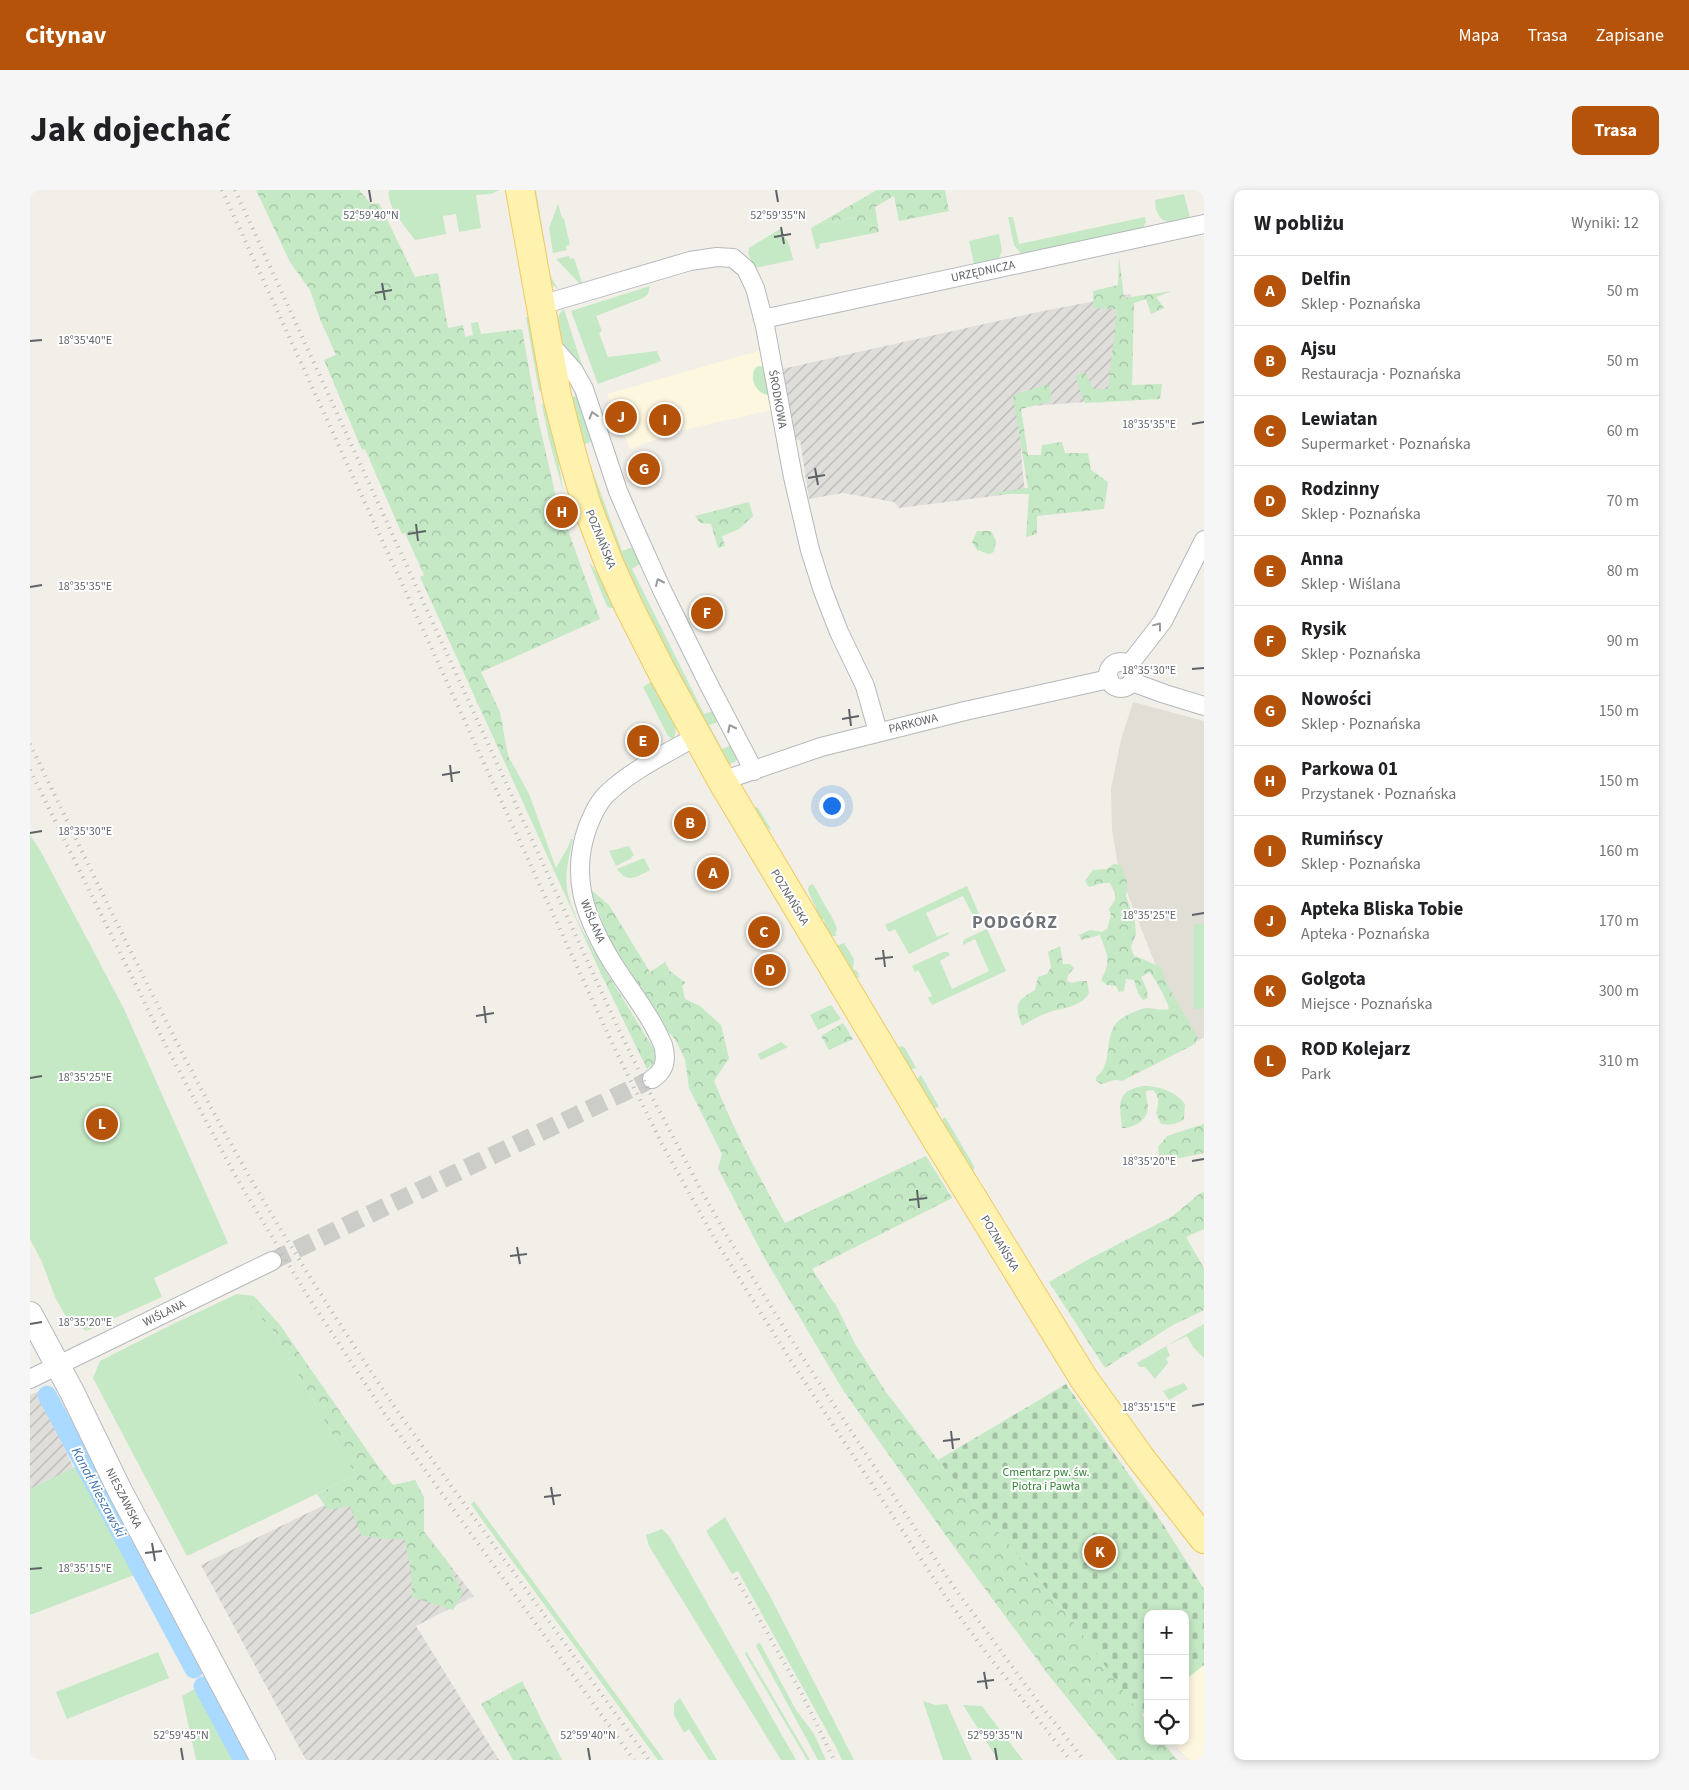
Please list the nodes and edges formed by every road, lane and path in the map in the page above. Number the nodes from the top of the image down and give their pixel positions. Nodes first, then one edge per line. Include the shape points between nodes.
1 (520, 190) edge
2 (1204, 224) edge
3 (541, 305) junction
4 (763, 319) junction
5 (548, 341) junction
6 (1204, 540) edge
7 (1130, 673) junction
8 (1204, 706) edge
9 (878, 732) junction
10 (697, 736) junction
11 (754, 771) junction
12 (722, 782) junction
13 (652, 1080) tunnel mouth
14 (272, 1262) tunnel mouth
15 (30, 1314) edge
16 (57, 1365) junction
17 (30, 1379) edge
18 (1204, 1539) edge
19 (262, 1760) edge

1 - 3 main road, POZNAŃSKA
2 - 4 street, URZĘDNICZA
3 - 4 street, ŚRODKOWA via 690,261 728,257 737,260 750,276
3 - 5 main road, POZNAŃSKA
4 - 9 street, ŚRODKOWA via 792,477 811,555 839,632 865,686
5 - 10 main road, POZNAŃSKA via 565,427 594,525 629,607
11 -> 5 street via 634,528 584,389 574,371
7 -> 6 street via 1163,621
7 - 8 street via 1165,694
7 - 9 street, PARKOWA via 1127,686 1121,688 1109,679
9 - 11 street, PARKOWA via 821,747
10 - 12 main road, POZNAŃSKA
10 - 13 street, WIŚLANA via 628,777 606,794 587,829 579,870 583,901 600,941 663,1045 664,1065
11 - 12 street, PARKOWA
12 - 18 main road, POZNAŃSKA via 1084,1379
14 - 16 street, WIŚLANA
15 - 16 main road, NIESZAWSKA
16 - 17 street, WIŚLANA
16 - 19 main road, NIESZAWSKA

